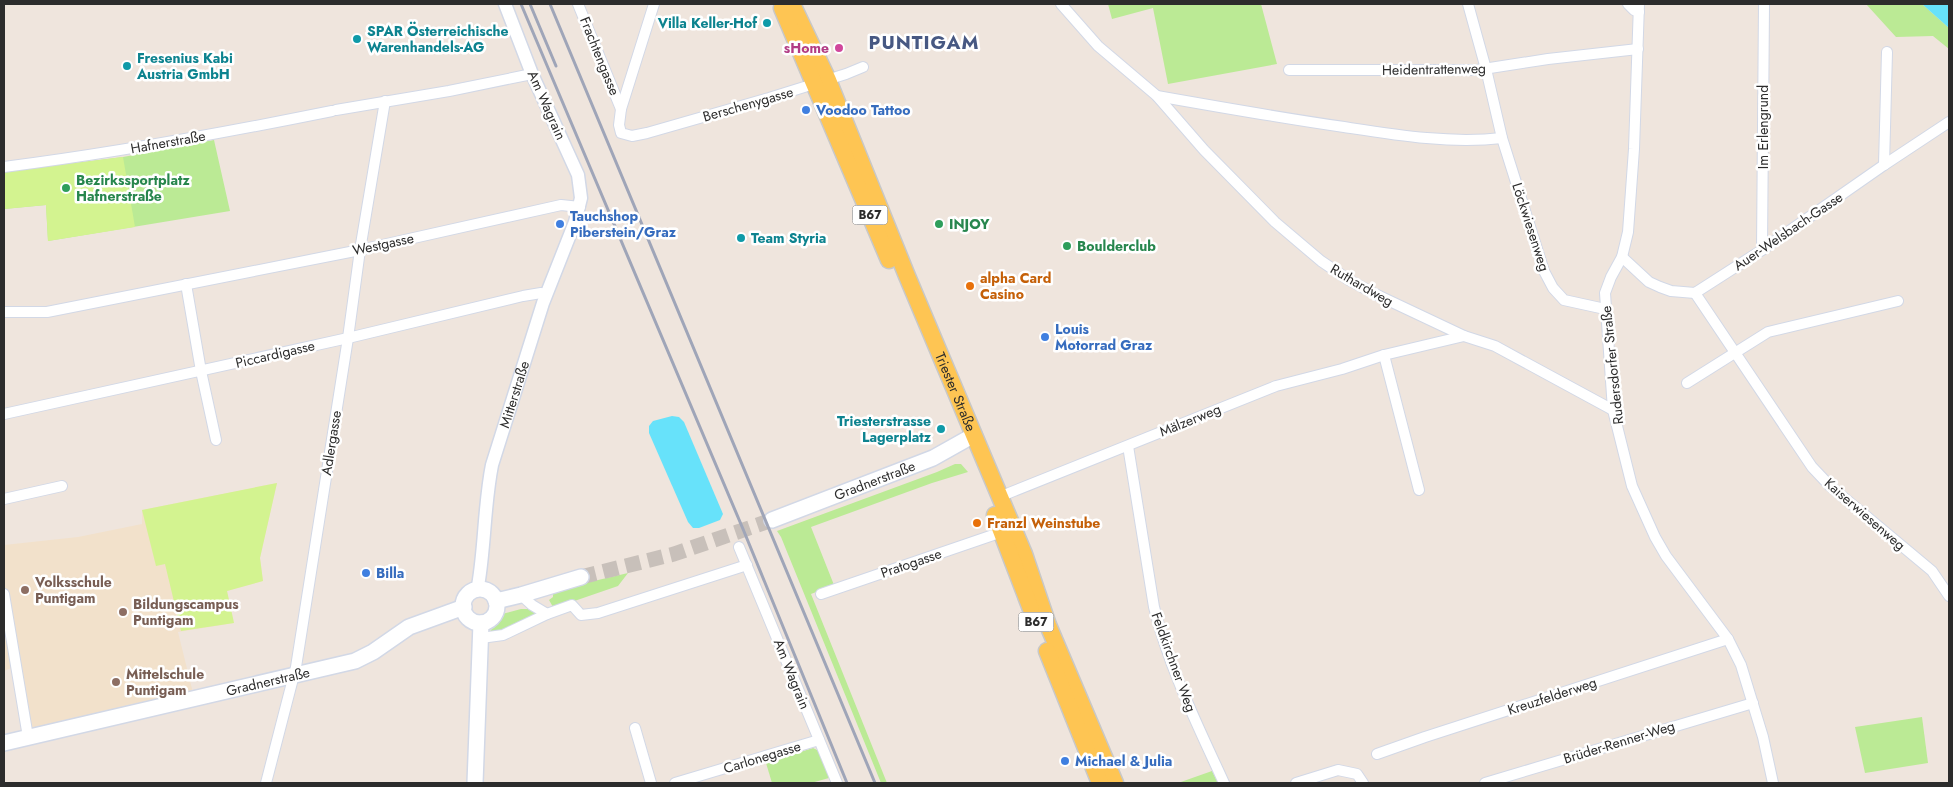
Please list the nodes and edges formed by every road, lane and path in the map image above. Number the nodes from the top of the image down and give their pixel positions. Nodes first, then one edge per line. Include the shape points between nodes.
1 (505, 4) edge
2 (578, 4) edge
3 (654, 4) edge
4 (780, 4) edge
5 (792, 4) edge
6 (1061, 4) edge
7 (1468, 4) edge
8 (1628, 4) edge
9 (1764, 4) edge
10 (1639, 8) edge
11 (1638, 49) junction
12 (1887, 52) dead end
13 (863, 67) dead end
14 (1486, 69) junction
15 (1289, 70) dead end
16 (532, 74) junction
17 (821, 82) junction
18 (1157, 96) junction
19 (385, 101) junction
20 (621, 109) junction
21 (1949, 122) edge
22 (1502, 138) junction
23 (1884, 165) junction
24 (4, 167) edge
25 (580, 207) junction
26 (360, 250) junction
27 (1762, 250) junction
28 (1622, 257) junction
29 (186, 284) junction
30 (1695, 293) junction
31 (546, 295) junction
32 (1898, 301) dead end
33 (1605, 308) junction
34 (4, 312) edge
35 (1464, 336) junction
36 (348, 338) junction
37 (1736, 352) junction
38 (1384, 355) junction
39 (201, 371) junction
40 (1687, 383) dead end
41 (1613, 410) junction
42 (4, 414) edge
43 (969, 437) junction
44 (216, 440) dead end
45 (1128, 446) junction
46 (62, 486) dead end
47 (1419, 490) dead end
48 (999, 497) junction
49 (4, 499) edge
50 (772, 520) tunnel mouth
51 (1002, 532) junction
52 (739, 547) dead end
53 (747, 565) junction
54 (581, 577) tunnel mouth
55 (479, 590) junction
56 (4, 594) edge
57 (821, 594) dead end
58 (521, 596) junction
59 (1949, 596) edge
60 (496, 601) junction
61 (464, 607) junction
62 (547, 614) junction
63 (481, 630) junction
64 (1728, 639) junction
65 (294, 675) junction
66 (1753, 703) junction
67 (634, 728) dead end
68 (28, 737) junction
69 (819, 740) junction
70 (4, 743) edge
71 (1377, 754) dead end
72 (266, 783) edge
73 (475, 783) edge
74 (651, 783) edge
75 (675, 783) edge
76 (837, 783) edge
77 (1100, 783) edge
78 (1115, 783) edge
79 (1224, 783) edge
80 (1296, 783) edge
81 (1363, 783) edge
82 (1485, 783) edge
83 (1771, 783) edge

1 - 16 street, Am Wagrain
2 - 20 street, Frachtengasse
3 - 20 street
4 - 17 main road, Triester Straße / B67
5 - 17 main road, Triester Straße / B67
6 - 18 street, Ruthardweg via 1098,46
7 - 14 street, Löckwiesenweg
8 - 10 street via 1634,10
9 - 27 street, Im Erlengrund
10 - 11 street, Rudersdorfer Straße
11 - 14 street, Heidentrattenweg via 1548,58
11 - 28 street, Rudersdorfer Straße via 1632,184 1628,232
12 - 23 street
13 - 17 street, Berschenygasse
14 - 15 street, Heidentrattenweg
14 - 22 street, Löckwiesenweg
16 - 19 street, Hafnerstraße
16 - 25 street, Am Wagrain via 578,175
17 - 20 street, Berschenygasse via 632,136 621,133 618,125
17 - 43 main road, Triester Straße / B67 via 907,276
18 - 22 street via 1386,134 1449,139
18 - 35 street, Ruthardweg via 1204,150 1275,222 1321,261 1349,280
19 - 24 street, Hafnerstraße via 115,151
19 - 26 street, Adlergasse
21 - 23 street, Auer-Welsbach-Gasse
22 - 33 street, Löckwiesenweg via 1546,276 1564,300
23 - 27 street, Auer-Welsbach-Gasse
25 - 26 street, Westgasse via 561,205
25 - 31 street, Mitterstraße
26 - 29 street, Westgasse
26 - 36 street, Adlergasse
27 - 30 street, Auer-Welsbach-Gasse
28 - 30 street via 1649,282 1672,291
28 - 33 street, Rudersdorfer Straße via 1608,284
29 - 34 street, Westgasse via 47,312
29 - 39 street
30 - 37 street, Kaiserwiesenweg
31 - 36 street, Piccardigasse via 523,296
31 - 55 street, Mitterstraße via 492,465
32 - 37 street via 1768,332
33 - 41 street, Rudersdorfer Straße
35 - 38 street, Mälzerweg
35 - 41 street, Ruthardweg via 1494,346
36 - 39 street, Piccardigasse
36 - 65 street, Adlergasse
37 - 40 street
37 - 59 street, Kaiserwiesenweg via 1812,467 1830,486 1932,571
38 - 45 street, Mälzerweg via 1267,389
38 - 47 street
39 - 42 street, Piccardigasse
39 - 44 street
41 - 64 street, Rudersdorfer Straße via 1632,486 1655,537
43 - 48 main road, Triester Straße / B67
43 - 50 main road, Gradnerstraße via 932,458
43 - 51 main road, Triester Straße / B67
45 - 48 street, Mälzerweg
45 - 79 street, Feldkirchner Weg via 1160,630
46 - 49 street
48 - 78 main road, Triester Straße / B67
51 - 57 street, Pratogasse
51 - 77 main road, Triester Straße / B67
52 - 53 street, Am Wagrain
53 - 62 street via 598,612 581,615 572,605
53 - 69 street, Am Wagrain
54 - 58 main road
55 - 60 main road via 491,593
55 - 61 main road via 468,595
56 - 68 street
58 - 60 main road
58 - 62 street
60 - 63 main road via 494,615
61 - 63 main road via 469,618
61 - 65 main road, Gradnerstraße via 409,627 355,661
62 - 63 street via 503,635
63 - 73 main road
64 - 66 street, Rudersdorfer Straße via 1741,665
64 - 71 street, Kreuzfelderweg
65 - 68 main road, Gradnerstraße
65 - 72 street, Adlergasse
66 - 82 street, Brüder-Renner-Weg
66 - 83 street, Rudersdorfer Straße
67 - 74 street
68 - 70 main road, Gradnerstraße
69 - 75 street, Carlonegasse
69 - 76 street, Am Wagrain
80 - 81 street via 1338,770 1358,774

